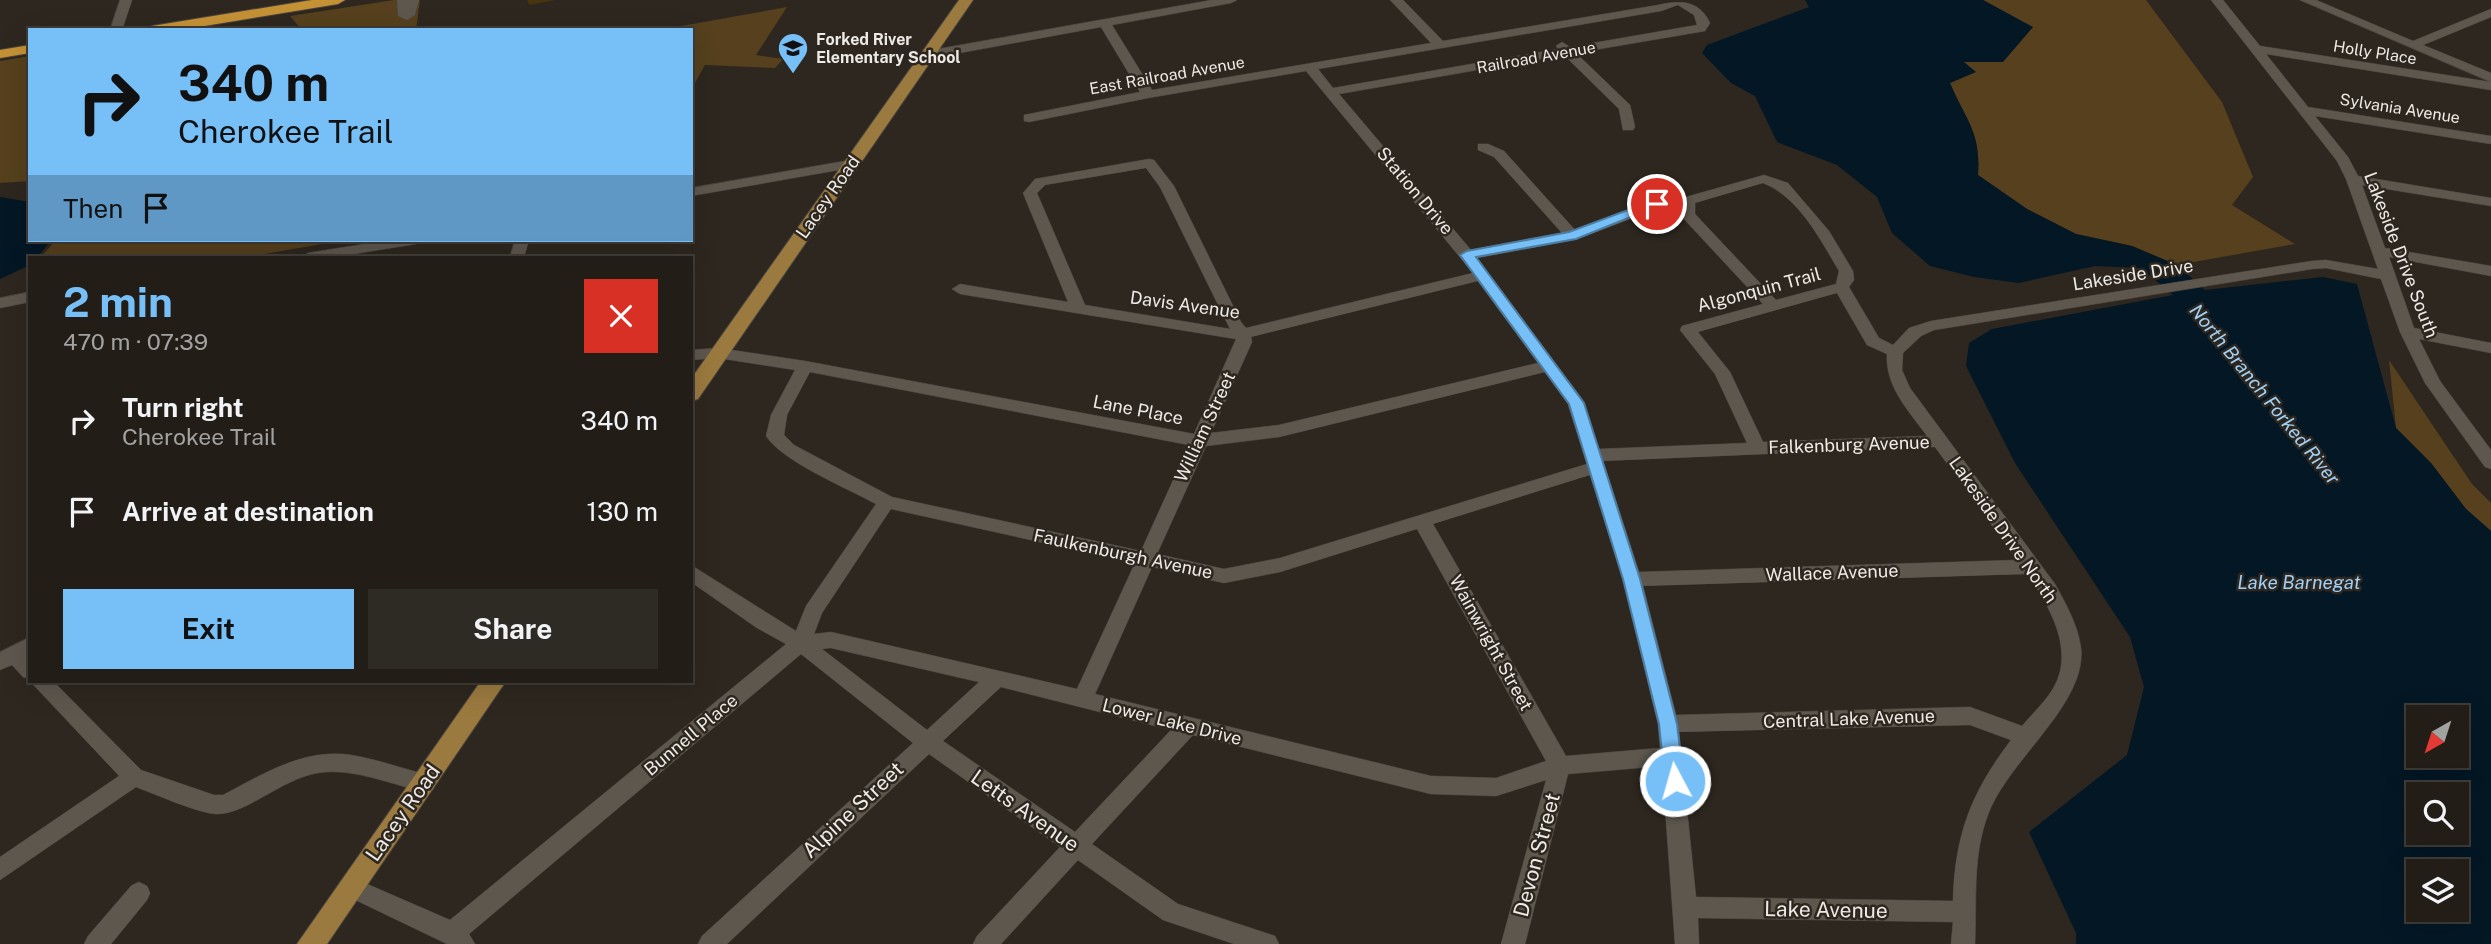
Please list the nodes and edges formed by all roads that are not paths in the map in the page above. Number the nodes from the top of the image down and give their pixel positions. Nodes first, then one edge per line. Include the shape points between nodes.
1 (126, 0) edge
2 (338, 0) edge
3 (403, 0) edge
4 (413, 0) edge
5 (966, 0) edge
6 (1231, 0) edge
7 (1396, 0) edge
8 (2217, 0) edge
9 (2306, 0) edge
10 (1681, 1) edge
11 (1656, 4) edge
12 (1174, 5) edge
13 (2491, 13) edge
14 (407, 16) junction
15 (1105, 23) junction
16 (117, 28) edge
17 (164, 28) edge
18 (405, 28) edge
19 (1546, 28) junction
20 (1440, 46) junction
21 (2413, 46) junction
22 (2255, 49) junction
23 (28, 50) edge
24 (1568, 51) junction
25 (0, 54) edge
26 (927, 55) junction
27 (1311, 69) junction
28 (2491, 78) edge
29 (2491, 86) edge
30 (1331, 92) junction
31 (1148, 94) junction
32 (2303, 110) junction
33 (1029, 118) dead end
34 (1628, 127) dead end
35 (2491, 140) edge
36 (1483, 147) dead end
37 (851, 164) junction
38 (2353, 178) junction
39 (693, 192) edge
40 (1688, 201) junction
41 (2491, 202) edge
42 (1572, 236) junction
43 (403, 242) edge
44 (2378, 251) junction
45 (1467, 255) junction
46 (314, 256) edge
47 (2491, 271) edge
48 (1483, 275) junction
49 (2386, 275) junction
50 (1841, 287) junction
51 (960, 289) dead end
52 (28, 297) edge
53 (0, 303) edge
54 (1772, 304) junction
55 (1078, 308) junction
56 (2407, 332) junction
57 (1243, 334) junction
58 (2491, 348) edge
59 (1895, 352) junction
60 (718, 353) junction
61 (693, 355) edge
62 (804, 366) junction
63 (1547, 366) junction
64 (693, 391) edge
65 (1198, 441) junction
66 (1939, 441) junction
67 (1758, 449) junction
68 (1595, 461) junction
69 (2491, 463) edge
70 (887, 502) junction
71 (1422, 521) junction
72 (1143, 560) junction
73 (2032, 567) junction
74 (693, 573) edge
75 (1632, 579) junction
76 (801, 643) junction
77 (14, 654) edge
78 (28, 669) edge
79 (997, 678) junction
80 (42, 683) edge
81 (487, 683) edge
82 (1083, 699) junction
83 (1668, 724) junction
84 (1188, 726) junction
85 (2026, 736) junction
86 (926, 741) junction
87 (1672, 756) junction
88 (1560, 765) junction
89 (134, 777) junction
90 (425, 783) junction
91 (1075, 846) junction
92 (0, 870) edge
93 (351, 887) junction
94 (139, 893) dead end
95 (1686, 907) junction
96 (1966, 912) junction
97 (457, 938) edge
98 (1258, 943) edge
99 (96, 944) edge
100 (311, 944) edge
101 (710, 944) edge
102 (985, 944) edge
103 (1513, 944) edge
104 (1687, 944) edge
105 (1964, 944) edge

1 - 16 street
2 - 17 highway
3 - 14 street via 402,14
4 - 14 street
5 - 26 main road, Lacey Road
6 - 12 street
7 - 20 street
8 - 22 street, Lakeside Drive South
9 - 21 street
10 - 11 street
10 - 24 street, Railroad Avenue via 1702,16 1701,28
11 - 19 street
12 - 15 street
13 - 21 street
14 - 18 street
15 - 26 street
15 - 31 street
19 - 20 street
19 - 24 street
20 - 27 street
21 - 28 street
22 - 29 street, Holly Place
22 - 32 street, Lakeside Drive South
23 - 25 highway
24 - 30 street, Railroad Avenue
24 - 34 street via 1625,108
26 - 37 main road, Lacey Road
27 - 30 street, Station Drive
27 - 31 street, East Railroad Avenue
30 - 45 street, Station Drive
31 - 33 street, East Railroad Avenue
32 - 35 street, Sylvania Avenue
32 - 38 street, Lakeside Drive South
36 - 42 street via 1499,154
37 - 39 street
37 - 60 main road, Lacey Road
38 - 41 street
38 - 44 street, Lakeside Drive South
40 - 42 street via 1657,204
40 - 50 street via 1764,179 1783,186 1824,234 1846,271
40 - 54 street via 1688,215
42 - 45 street
43 - 46 street
44 - 47 street
44 - 49 street, Lakeside Drive South
45 - 48 street, Station Drive
48 - 57 street, Davis Avenue
48 - 63 street, Station Drive
49 - 56 street, Lakeside Drive South
49 - 59 street, Lakeside Drive via 2326,264 1931,326 1915,332
50 - 54 street, Algonquin Trail
50 - 59 street via 1873,341
51 - 55 street, Davis Avenue
52 - 53 street
54 - 67 street, Algonquin Trail via 1688,330 1722,372
55 - 57 street, Davis Avenue
55 - 57 street via 1030,193 1040,182 1149,163 1167,186
56 - 58 street
56 - 69 street, Lakeside Drive South via 2433,383
57 - 65 street, William Street via 1244,342
59 - 66 street, Lakeside Drive North via 1894,370 1902,389
60 - 61 street, Lane Place
60 - 62 street, Lane Place
60 - 64 main road, Lacey Road
62 - 65 street, Lane Place
62 - 70 street, Faulkenburgh Avenue via 779,415 775,436 788,449
63 - 65 street, Lane Place via 1279,431
63 - 68 street, Station Drive via 1576,403
65 - 72 street, William Street
66 - 67 street, Falkenburg Avenue
66 - 73 street, Lakeside Drive North
67 - 68 street, Faulkenburgh Avenue
68 - 71 street, Faulkenburgh Avenue
68 - 75 street, Station Drive
70 - 72 street, Faulkenburgh Avenue
70 - 76 street, Bunnell Place via 813,611
71 - 72 street, Faulkenburgh Avenue via 1280,565 1224,576
71 - 88 street, Wainwright Street
72 - 82 street, William Street
73 - 75 street, Wallace Avenue
73 - 85 street, Lakeside Drive North via 2062,617 2071,649 2062,696
74 - 76 street
75 - 83 street, Station Drive
76 - 79 street, Lower Lake Drive via 831,640
76 - 86 street, Letts Avenue
76 - 97 street, Bunnell Place
77 - 78 street
79 - 82 street, Lower Lake Drive
79 - 86 street, Alpine Street
80 - 89 street
81 - 90 main road, Lacey Road
82 - 84 street, Lower Lake Drive
83 - 85 street, Central Lake Avenue via 1970,716
83 - 87 street, Station Drive
84 - 88 street, Lower Lake Drive via 1431,785 1496,787
84 - 91 street
85 - 96 street, Lakeside Drive North via 1997,779 1972,830
86 - 91 street, Letts Avenue
86 - 101 street, Alpine Street
87 - 88 street, Lower Lake Drive
87 - 95 street, Station Drive
88 - 103 street, Devon Street
89 - 90 street via 214,805 226,804 317,763 343,763
89 - 92 street
90 - 93 main road, Lacey Road
91 - 98 street, Letts Avenue via 1171,912
91 - 102 street
93 - 97 street
93 - 100 main road, Lacey Road
94 - 99 street
95 - 96 street, Lake Avenue
95 - 104 street, Station Drive
96 - 105 street, Lakeside Drive North

